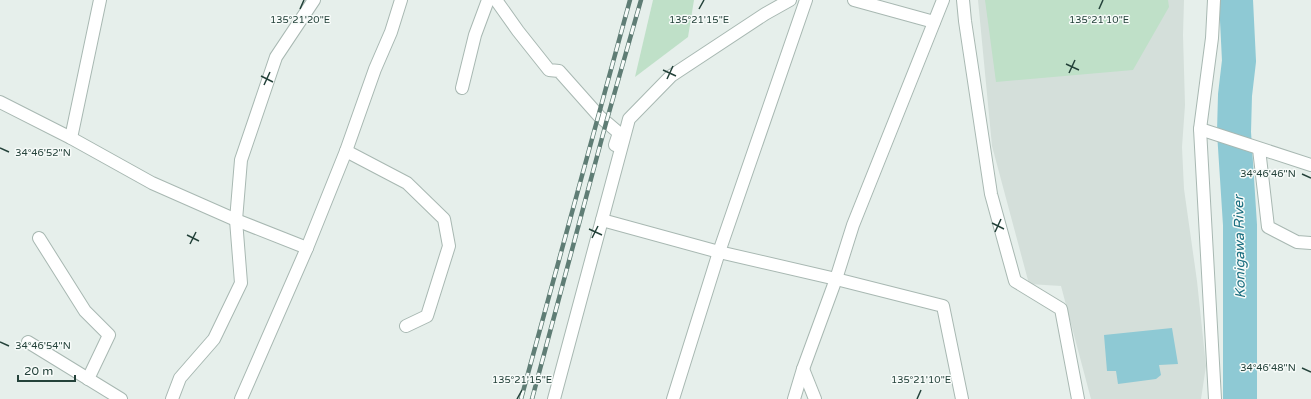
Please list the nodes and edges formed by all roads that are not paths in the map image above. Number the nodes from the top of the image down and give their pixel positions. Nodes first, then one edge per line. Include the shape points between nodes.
1 (100, 0) edge
2 (314, 0) edge
3 (401, 0) edge
4 (488, 0) edge
5 (496, 0) edge
6 (790, 0) edge
7 (806, 0) edge
8 (854, 0) edge
9 (942, 0) edge
10 (963, 0) edge
11 (1214, 0) edge
12 (934, 22) junction
13 (462, 88) dead end
14 (0, 102) edge
15 (1200, 129) junction
16 (71, 138) junction
17 (1258, 149) junction
18 (346, 151) junction
19 (621, 151) junction
20 (1311, 165) edge
21 (236, 220) junction
22 (602, 220) junction
23 (39, 238) dead end
24 (1311, 242) edge
25 (308, 248) junction
26 (719, 252) junction
27 (836, 279) junction
28 (406, 326) dead end
29 (28, 342) dead end
30 (803, 369) junction
31 (88, 378) junction
32 (121, 399) edge
33 (172, 399) edge
34 (241, 399) edge
35 (554, 399) edge
36 (673, 399) edge
37 (794, 399) edge
38 (815, 399) edge
39 (962, 399) edge
40 (1078, 399) edge
41 (1215, 399) edge

1 - 16 street
2 - 21 street via 276,57 241,160
3 - 18 street
4 - 13 street via 475,35
5 - 19 street via 518,32 550,70 559,71 599,116 619,133 614,148
6 - 19 street via 671,76 629,119
7 - 26 street
8 - 12 street
9 - 12 street
10 - 40 street via 991,194 1015,281 1061,308
11 - 15 street via 1212,38
12 - 27 street via 853,225
14 - 16 street
15 - 17 street
15 - 41 street
16 - 21 street via 152,183
17 - 20 street
17 - 24 street via 1268,227 1297,242
18 - 25 street
18 - 28 street via 407,183 444,219 449,246 427,316
19 - 22 street
21 - 25 street
21 - 33 street via 241,283 214,339 180,378
22 - 26 street
22 - 35 street
23 - 31 street via 85,311 109,335
25 - 34 street
26 - 27 street
26 - 36 street
27 - 30 street
27 - 39 street via 943,306
29 - 31 street
30 - 37 street
30 - 38 street
31 - 32 street

